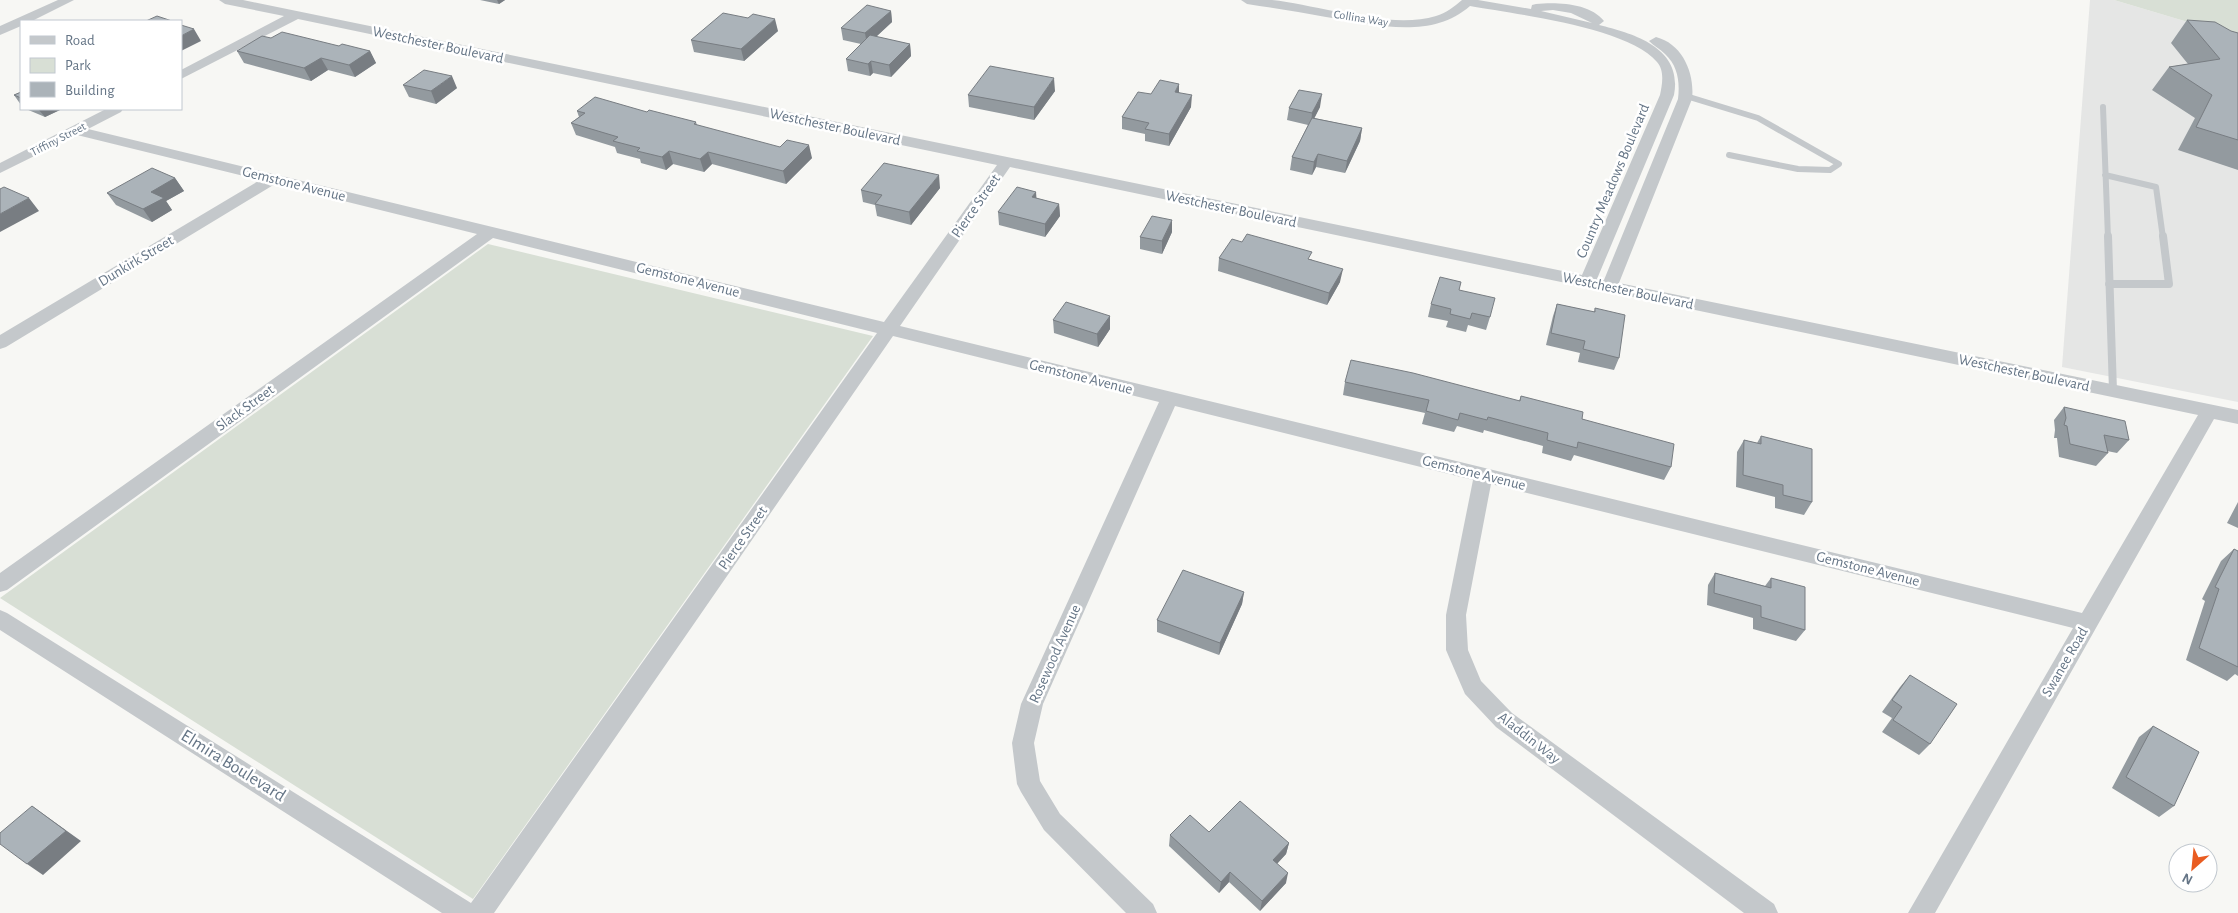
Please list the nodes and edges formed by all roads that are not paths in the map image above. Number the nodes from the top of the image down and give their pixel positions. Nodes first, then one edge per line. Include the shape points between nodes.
1 (68, 0) edge
2 (225, 0) edge
3 (1247, 0) edge
4 (1498, 0) edge
5 (1468, 1) edge
6 (1526, 8) junction
7 (296, 15) junction
8 (24, 20) edge
9 (20, 22) edge
10 (0, 31) edge
11 (1663, 52) junction
12 (182, 74) edge
13 (1668, 92) junction
14 (1686, 96) junction
15 (2103, 107) dead end
16 (114, 110) edge
17 (75, 130) junction
18 (1729, 155) dead end
19 (1006, 162) junction
20 (0, 169) edge
21 (2105, 175) junction
22 (273, 179) junction
23 (490, 232) junction
24 (1587, 282) junction
25 (2109, 284) junction
26 (1610, 287) junction
27 (889, 330) junction
28 (0, 343) edge
29 (2113, 391) junction
30 (1170, 398) junction
31 (2209, 411) junction
32 (2238, 417) edge
33 (1483, 475) junction
34 (0, 584) edge
35 (0, 618) edge
36 (2088, 623) junction
37 (465, 913) edge
38 (480, 913) edge
39 (1144, 913) edge
40 (1765, 913) edge
41 (1921, 913) edge

1 - 8 street
2 - 7 street, Westchester Boulevard
3 - 5 street, Collina Way via 1398,24 1426,22 1447,16
4 - 6 street, Country Meadows Boulevard
5 - 6 street, Country Meadows Boulevard
6 - 11 street, Country Meadows Boulevard via 1622,35
6 - 11 street, Country Meadows Boulevard via 1598,21 1643,34
7 - 12 street
7 - 19 street, Westchester Boulevard
9 - 10 street
11 - 13 street, Country Meadows Boulevard via 1669,76
11 - 14 street, Country Meadows Boulevard via 1677,57 1685,73
13 - 14 street, Country Meadows Boulevard
13 - 24 street, Country Meadows Boulevard
14 - 18 lane via 1758,118 1839,164 1830,170 1798,169
14 - 26 street, Country Meadows Boulevard
15 - 21 lane
16 - 17 street, Tiffiny Street
17 - 20 street, Tiffiny Street
17 - 22 street, Gemstone Avenue
19 - 24 street, Westchester Boulevard
19 - 27 street, Pierce Street
21 - 25 lane
21 - 25 lane via 2156,187 2169,284
22 - 23 street, Gemstone Avenue
22 - 28 street, Dunkirk Street
23 - 27 street, Gemstone Avenue
23 - 34 street, Slack Street
24 - 26 street, Westchester Boulevard
25 - 29 lane
26 - 29 street, Westchester Boulevard
27 - 30 street, Gemstone Avenue
27 - 38 street, Pierce Street
29 - 31 street, Westchester Boulevard
30 - 33 street, Gemstone Avenue
30 - 39 street, Rosewood Avenue via 1032,704 1023,743 1029,784 1052,822
31 - 32 street, Westchester Boulevard
31 - 36 street, Swanee Road
33 - 36 street, Gemstone Avenue
33 - 40 street, Aladdin Way via 1456,615 1457,650 1473,687 1504,720
35 - 37 street, Elmira Boulevard
36 - 41 street, Swanee Road

